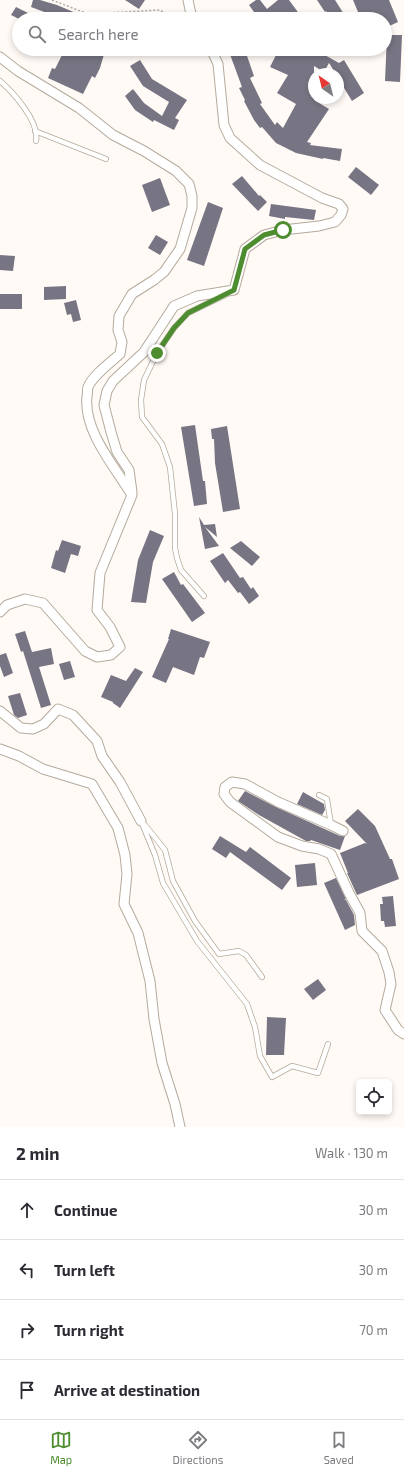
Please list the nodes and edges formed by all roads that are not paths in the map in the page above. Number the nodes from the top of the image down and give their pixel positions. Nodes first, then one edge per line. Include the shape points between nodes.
1 (188, 0) edge
2 (191, 12) edge
3 (214, 56) edge
4 (0, 57) edge
5 (0, 81) edge
6 (36, 131) junction
7 (36, 141) dead end
8 (106, 159) dead end
9 (234, 290) junction
10 (132, 495) junction
11 (204, 596) dead end
12 (0, 612) edge
13 (0, 711) edge
14 (0, 749) edge
15 (319, 795) dead end
16 (141, 821) junction
17 (331, 824) junction
18 (343, 832) dead end
19 (262, 977) dead end
20 (404, 1034) edge
21 (328, 1044) dead end
22 (180, 1127) edge

1 - 2 street
3 - 9 street via 218,64 224,125 230,138 260,165 322,198 339,204 343,209 335,222 283,230 264,235 257,240 245,249
4 - 10 street via 18,71 80,108 113,135 176,171 189,184 192,208 180,249 164,272 132,294 118,316 118,330 122,342 120,354 88,387 86,406 92,426 109,461
5 - 6 lane via 21,104
6 - 7 lane
6 - 8 lane
9 - 10 street via 196,296 174,306 144,352 113,380 107,391 104,405 110,432 117,452 129,470
9 - 11 lane via 188,313 174,328 157,353 144,380 140,400 142,417 162,444 170,467 177,558 181,570
10 - 12 street via 100,574 97,610 110,626 120,647 111,655 97,657 85,651 43,603 25,599 7,605
13 - 16 street via 21,728 33,729 44,724 58,709 73,714 98,741 102,756 120,782
14 - 22 street via 43,769 92,784 118,828 127,874 124,904 138,933 150,981 162,1063 176,1104
15 - 17 lane via 327,799
16 - 19 lane via 164,850 173,881 195,921 219,954 239,951 246,955
16 - 21 lane via 163,883 197,941 247,1004 255,1027 260,1056 272,1077 292,1066 318,1072
17 - 18 street
17 - 20 street via 278,802 245,784 232,782 225,787 224,794 230,802 278,837 331,854 360,913 362,931 382,951 391,984 385,1010 398,1030

